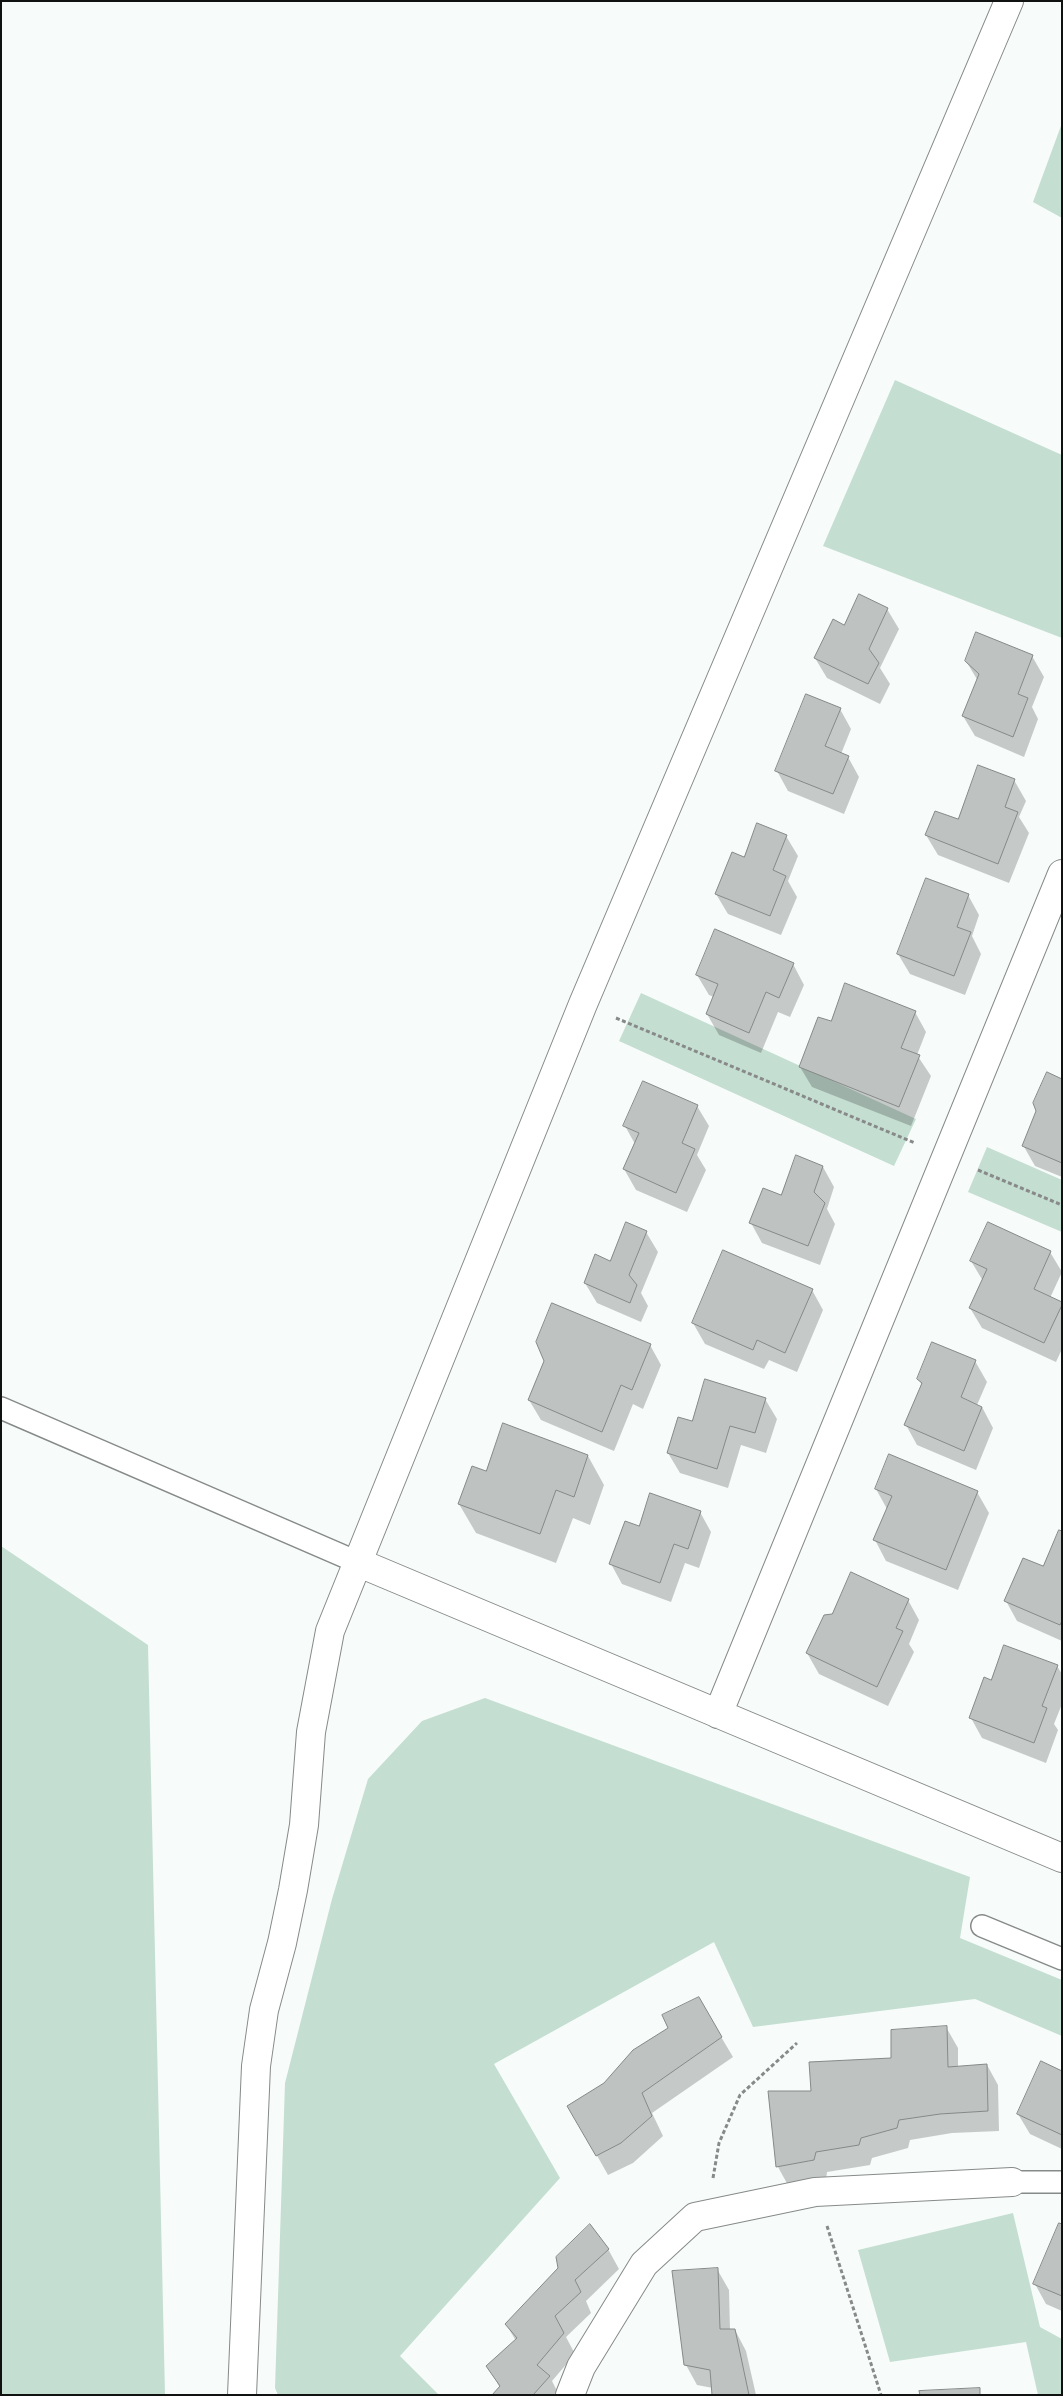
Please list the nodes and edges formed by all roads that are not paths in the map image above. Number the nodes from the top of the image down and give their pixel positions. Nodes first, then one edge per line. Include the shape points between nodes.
1 (1009, 1) edge
2 (1062, 874) edge
3 (1, 1408) edge
4 (357, 1562) junction
5 (718, 1714) junction
6 (1060, 1852) edge
7 (982, 1926) dead end
8 (1062, 1960) edge
9 (1012, 2182) joint
10 (1062, 2182) edge
11 (242, 2395) edge
12 (570, 2395) edge

1 - 4 street via 583,1004
2 - 5 street
3 - 4 lane
4 - 5 street
4 - 11 street via 330,1631 319,1683 311,1732 304,1825 282,1943 264,2010 256,2066
5 - 6 street
7 - 8 lane
9 - 10 lane
9 - 12 street via 815,2192 695,2217 644,2264 581,2367

